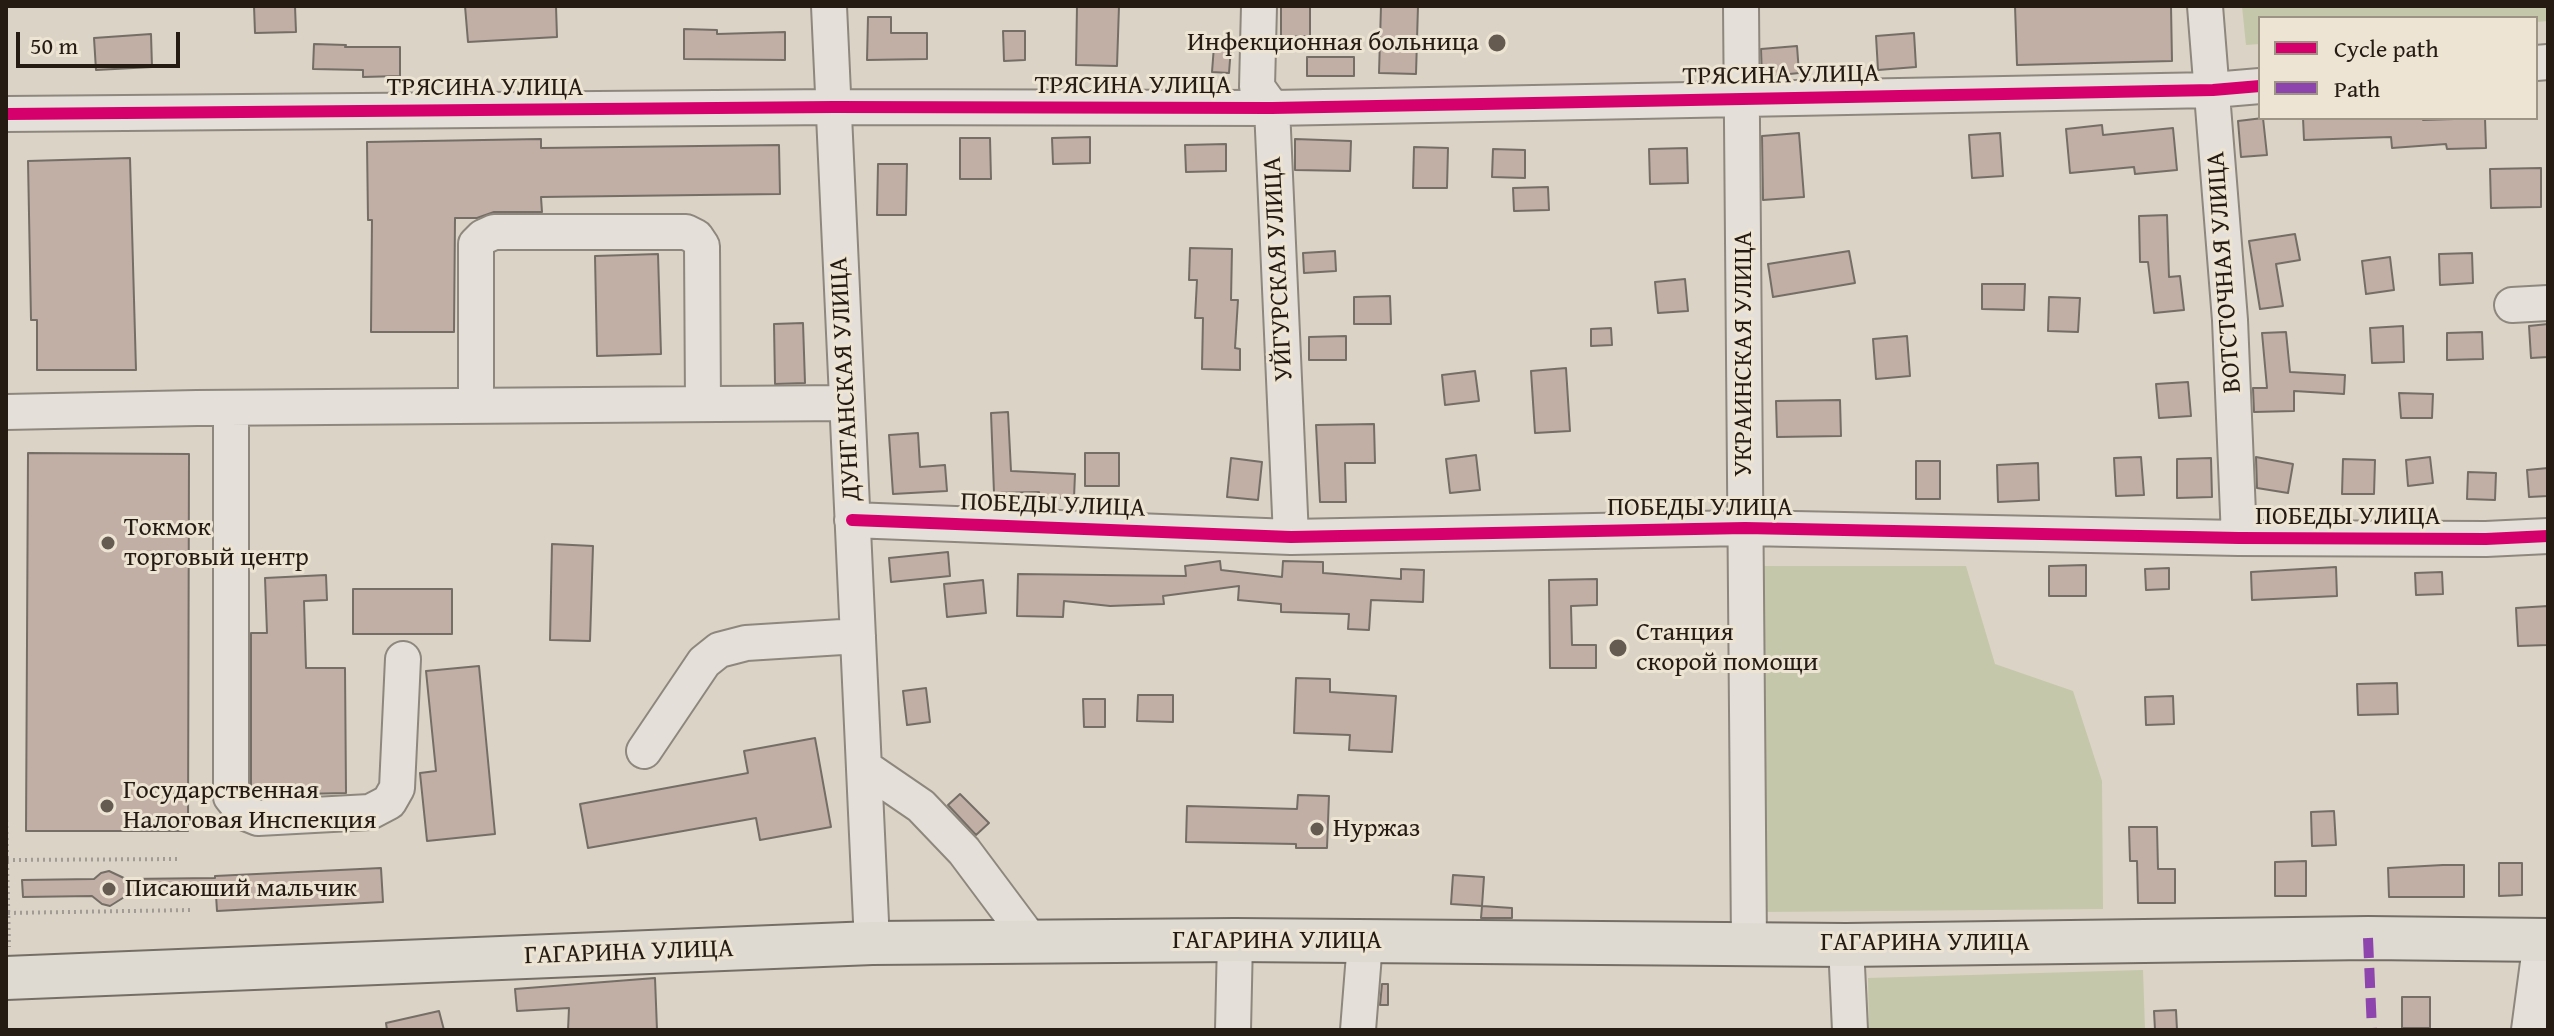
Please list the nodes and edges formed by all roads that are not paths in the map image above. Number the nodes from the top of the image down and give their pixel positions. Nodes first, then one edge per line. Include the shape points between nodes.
1 (829, 6) edge
2 (1259, 6) edge
3 (1741, 6) edge
4 (2205, 6) edge
5 (2258, 86) edge
6 (2213, 90) junction
7 (1742, 98) junction
8 (834, 107) junction
9 (1272, 108) junction
10 (6, 114) edge
11 (2548, 303) edge
12 (2512, 305) dead end
13 (847, 403) junction
14 (703, 404) junction
15 (476, 406) junction
16 (231, 408) junction
17 (6, 412) edge
18 (852, 520) junction
19 (1745, 528) junction
20 (2548, 536) edge
21 (1291, 537) junction
22 (2239, 538) junction
23 (858, 636) junction
24 (403, 659) dead end
25 (644, 751) dead end
26 (864, 767) junction
27 (1235, 940) junction
28 (2544, 940) edge
29 (1032, 942) junction
30 (1365, 942) junction
31 (872, 943) junction
32 (1749, 943) junction
33 (1846, 945) junction
34 (7, 966) edge
35 (1233, 1030) edge
36 (1358, 1030) edge
37 (1850, 1030) edge
38 (2529, 1030) edge

1 - 8 street, ДУНГАНСКАЯ УЛИЦА
2 - 9 street, УЙГУРСКАЯ УЛИЦА via 1257,87
3 - 7 street, УКРАИНСКАЯ УЛИЦА
4 - 6 street, ВОТСТОЧНАЯ УЛИЦА
5 - 6 street, ТРЯСИНА УЛИЦА
6 - 7 street, ТРЯСИНА УЛИЦА
6 - 22 street, ВОТСТОЧНАЯ УЛИЦА
7 - 9 street, ТРЯСИНА УЛИЦА
7 - 19 street, УКРАИНСКАЯ УЛИЦА
8 - 9 street, ТРЯСИНА УЛИЦА
8 - 10 street, ТРЯСИНА УЛИЦА
8 - 13 street, ДУНГАНСКАЯ УЛИЦА
9 - 21 street, УЙГУРСКАЯ УЛИЦА
11 - 12 street
13 - 14 street
13 - 18 street, ДУНГАНСКАЯ УЛИЦА
14 - 15 street
14 - 15 street via 702,246 696,237 686,232 494,232 476,244
15 - 16 street
16 - 17 street
16 - 24 street via 231,797 243,812 258,818 356,813 389,802 397,788
18 - 21 street, ПОБЕДЫ УЛИЦА
18 - 23 street, ДУНГАНСКАЯ УЛИЦА
19 - 21 street, ПОБЕДЫ УЛИЦА
19 - 22 street, ПОБЕДЫ УЛИЦА
19 - 32 street, УКРАИНСКАЯ УЛИЦА
20 - 22 street, ПОБЕДЫ УЛИЦА
23 - 25 street via 746,643 719,650 704,662
23 - 26 street, ДУНГАНСКАЯ УЛИЦА
26 - 29 street via 921,806 964,851
26 - 31 street, ДУНГАНСКАЯ УЛИЦА
27 - 29 main road, ГАГАРИНА УЛИЦА
27 - 30 main road, ГАГАРИНА УЛИЦА
27 - 35 street
28 - 33 main road, ГАГАРИНА УЛИЦА
28 - 38 street
29 - 31 main road, ГАГАРИНА УЛИЦА
30 - 32 main road, ГАГАРИНА УЛИЦА
30 - 36 street
31 - 34 main road, ГАГАРИНА УЛИЦА
32 - 33 main road, ГАГАРИНА УЛИЦА
33 - 37 street

